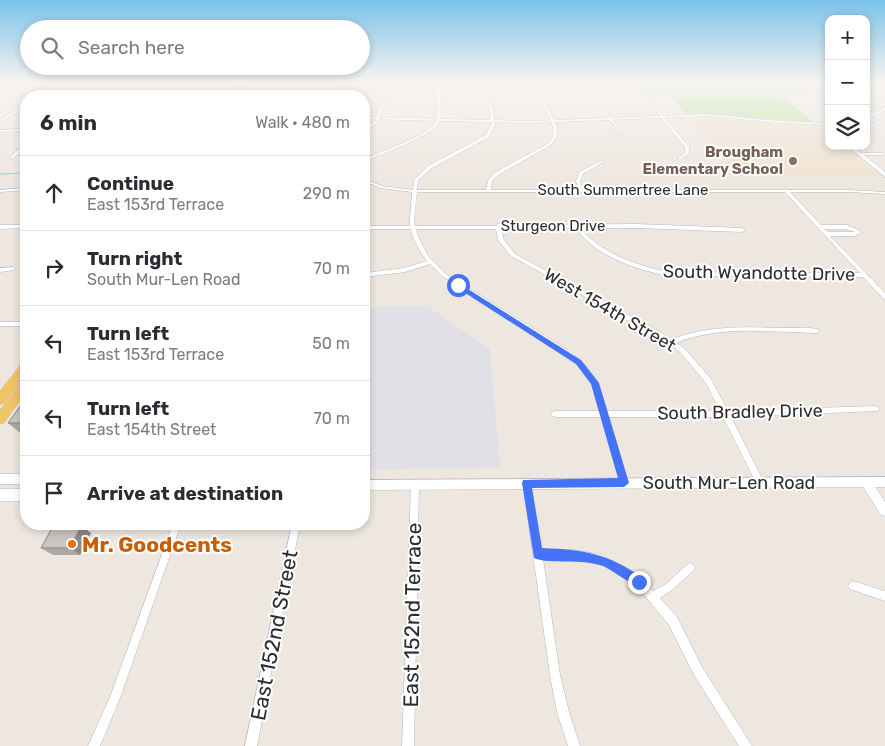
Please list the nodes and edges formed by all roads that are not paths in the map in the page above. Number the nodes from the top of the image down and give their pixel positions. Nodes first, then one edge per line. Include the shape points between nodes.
1 (437, 116) edge
2 (492, 116) edge
3 (550, 116) edge
4 (606, 116) edge
5 (662, 116) junction
6 (370, 118) edge
7 (378, 118) junction
8 (608, 119) junction
9 (437, 120) junction
10 (493, 122) junction
11 (553, 122) junction
12 (870, 123) edge
13 (821, 124) junction
14 (825, 124) edge
15 (370, 126) edge
16 (825, 127) edge
17 (20, 130) edge
18 (885, 130) edge
19 (0, 131) edge
20 (621, 133) dead end
21 (20, 150) edge
22 (854, 150) edge
23 (858, 154) junction
24 (882, 154) dead end
25 (12, 157) dead end
26 (370, 157) edge
27 (679, 159) dead end
28 (602, 161) dead end
29 (885, 175) edge
30 (370, 182) edge
31 (20, 189) edge
32 (581, 190) junction
33 (785, 190) junction
34 (0, 191) edge
35 (414, 191) junction
36 (488, 191) junction
37 (885, 193) edge
38 (498, 225) junction
39 (412, 226) junction
40 (0, 227) edge
41 (20, 227) edge
42 (578, 227) junction
43 (820, 227) junction
44 (370, 228) edge
45 (742, 230) dead end
46 (826, 234) junction
47 (430, 262) junction
48 (13, 269) dead end
49 (0, 270) edge
50 (370, 274) edge
51 (864, 275) junction
52 (885, 297) edge
53 (0, 324) edge
54 (20, 324) edge
55 (816, 331) dead end
56 (672, 342) junction
57 (20, 374) edge
58 (20, 392) edge
59 (0, 400) edge
60 (875, 409) dead end
61 (554, 414) dead end
62 (604, 414) junction
63 (725, 414) junction
64 (0, 419) edge
65 (0, 479) edge
66 (20, 479) edge
67 (760, 482) junction
68 (866, 482) junction
69 (885, 482) edge
70 (527, 483) junction
71 (624, 483) junction
72 (415, 484) junction
73 (370, 485) edge
74 (0, 495) edge
75 (20, 495) edge
76 (885, 510) edge
77 (175, 530) edge
78 (295, 530) edge
79 (538, 554) junction
80 (690, 568) dead end
81 (853, 586) dead end
82 (885, 596) edge
83 (653, 597) junction
84 (94, 746) edge
85 (251, 746) edge
86 (408, 746) edge
87 (574, 746) edge
88 (746, 746) edge

1 - 9 street
2 - 10 street
3 - 11 street
4 - 8 street
5 - 8 street
5 - 13 street via 724,116
5 - 27 street via 687,147 687,153
6 - 7 street
7 - 9 street
7 - 15 street
8 - 11 street
8 - 20 street
9 - 10 street
9 - 26 street via 430,131
10 - 11 street
10 - 35 street via 491,133 484,139 425,170 416,180
11 - 36 street via 557,132 554,140 496,174
12 - 18 street
13 - 14 street
13 - 16 street
17 - 19 street
21 - 25 street
22 - 23 street
23 - 24 street
23 - 29 street
28 - 32 street via 580,173
30 - 35 street, South Summertree Lane via 389,189
31 - 34 street
32 - 33 street, South Summertree Lane
32 - 36 street, South Summertree Lane
33 - 37 street, South Summertree Lane
33 - 43 street
35 - 36 street, South Summertree Lane
35 - 39 street
38 - 39 street, Sturgeon Drive
38 - 42 street, Sturgeon Drive
38 - 56 street, West 154th Street via 500,240 513,255
39 - 44 street, Sturgeon Drive
39 - 47 street via 419,246
40 - 41 street
42 - 45 street, Sturgeon Drive via 664,226
42 - 51 street, South Wyandotte Drive via 596,246 641,267 668,274
43 - 46 street
43 - 46 street via 851,228 859,232
46 - 51 street
47 - 50 street via 395,272
47 - 62 street via 458,285 578,362 595,383
48 - 49 street
51 - 52 street
53 - 54 street
55 - 56 street via 701,332
56 - 63 street, West 154th Street via 702,372
57 - 59 main road
58 - 64 main road
60 - 63 street, South Bradley Drive
61 - 62 street, South Bradley Drive
62 - 63 street, South Bradley Drive
62 - 71 street
63 - 67 street, West 154th Street
65 - 66 main road
67 - 68 main road, South Mur-Len Road
67 - 71 main road, South Mur-Len Road
68 - 69 main road, South Mur-Len Road
68 - 76 street
70 - 71 main road, South Mur-Len Road
70 - 72 main road, South Mur-Len Road
70 - 79 street
72 - 73 main road, South Mur-Len Road
72 - 86 street, East 152nd Terrace
74 - 75 main road
77 - 84 street
78 - 85 street, East 152nd Street
79 - 83 street via 602,560 639,582
79 - 87 street via 554,675
80 - 83 street via 670,587
81 - 82 street
83 - 88 street via 673,621 698,671

